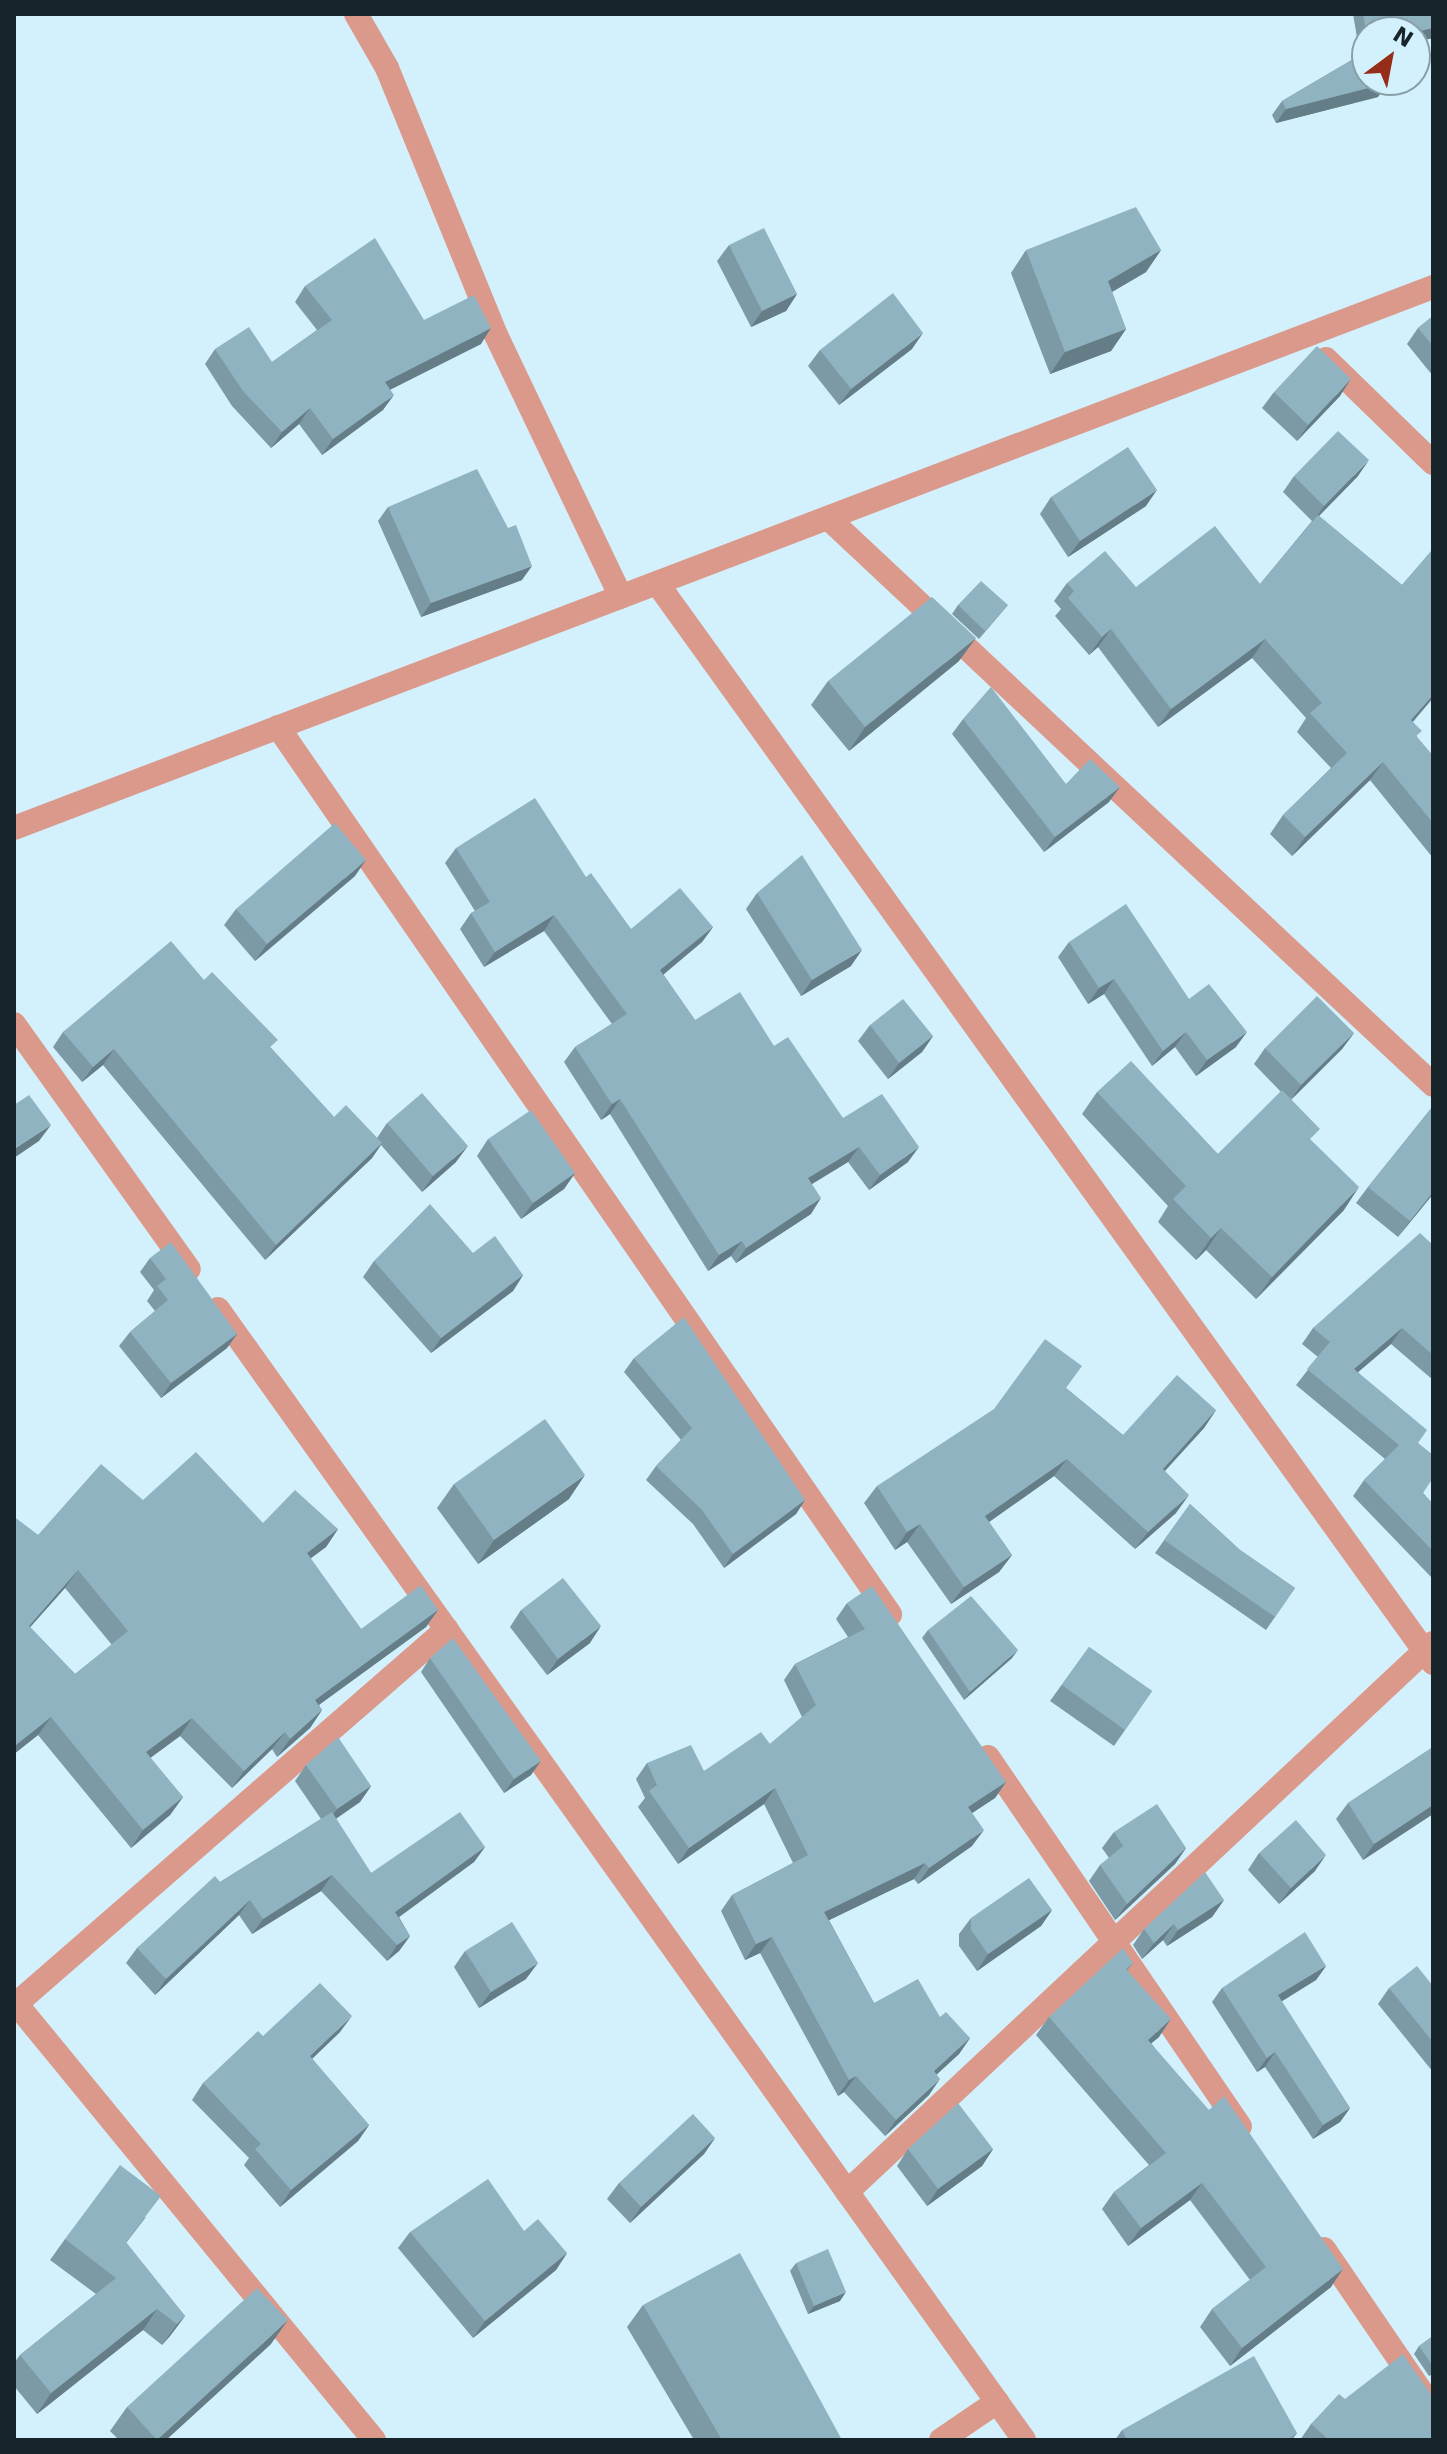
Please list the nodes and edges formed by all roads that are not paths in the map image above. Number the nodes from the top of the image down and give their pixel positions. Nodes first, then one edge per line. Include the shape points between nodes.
1 (356, 14) edge
2 (1433, 287) edge
3 (1303, 336) junction
4 (1433, 463) edge
5 (828, 518) junction
6 (657, 583) junction
7 (621, 597) junction
8 (278, 727) junction
9 (14, 828) edge
10 (14, 1024) edge
11 (1433, 1085) edge
12 (447, 1629) junction
13 (908, 1641) edge
14 (1430, 1652) edge
15 (971, 1732) edge
16 (1115, 1941) junction
17 (15, 2003) edge
18 (1256, 2149) edge
19 (847, 2192) junction
20 (1309, 2227) edge
21 (997, 2402) junction
22 (1433, 2409) edge
23 (374, 2440) edge
24 (941, 2440) edge
25 (1024, 2440) edge

1 - 7 street via 387,68 496,335
2 - 3 street
3 - 4 street
3 - 5 street
5 - 6 street
5 - 11 street
6 - 7 street
6 - 14 street
7 - 8 street
8 - 9 street
8 - 13 street
10 - 12 street
12 - 17 street
12 - 19 street
14 - 16 street
15 - 16 street
16 - 18 street
16 - 19 street
17 - 23 street
19 - 21 street
20 - 22 street
21 - 24 street
21 - 25 street

